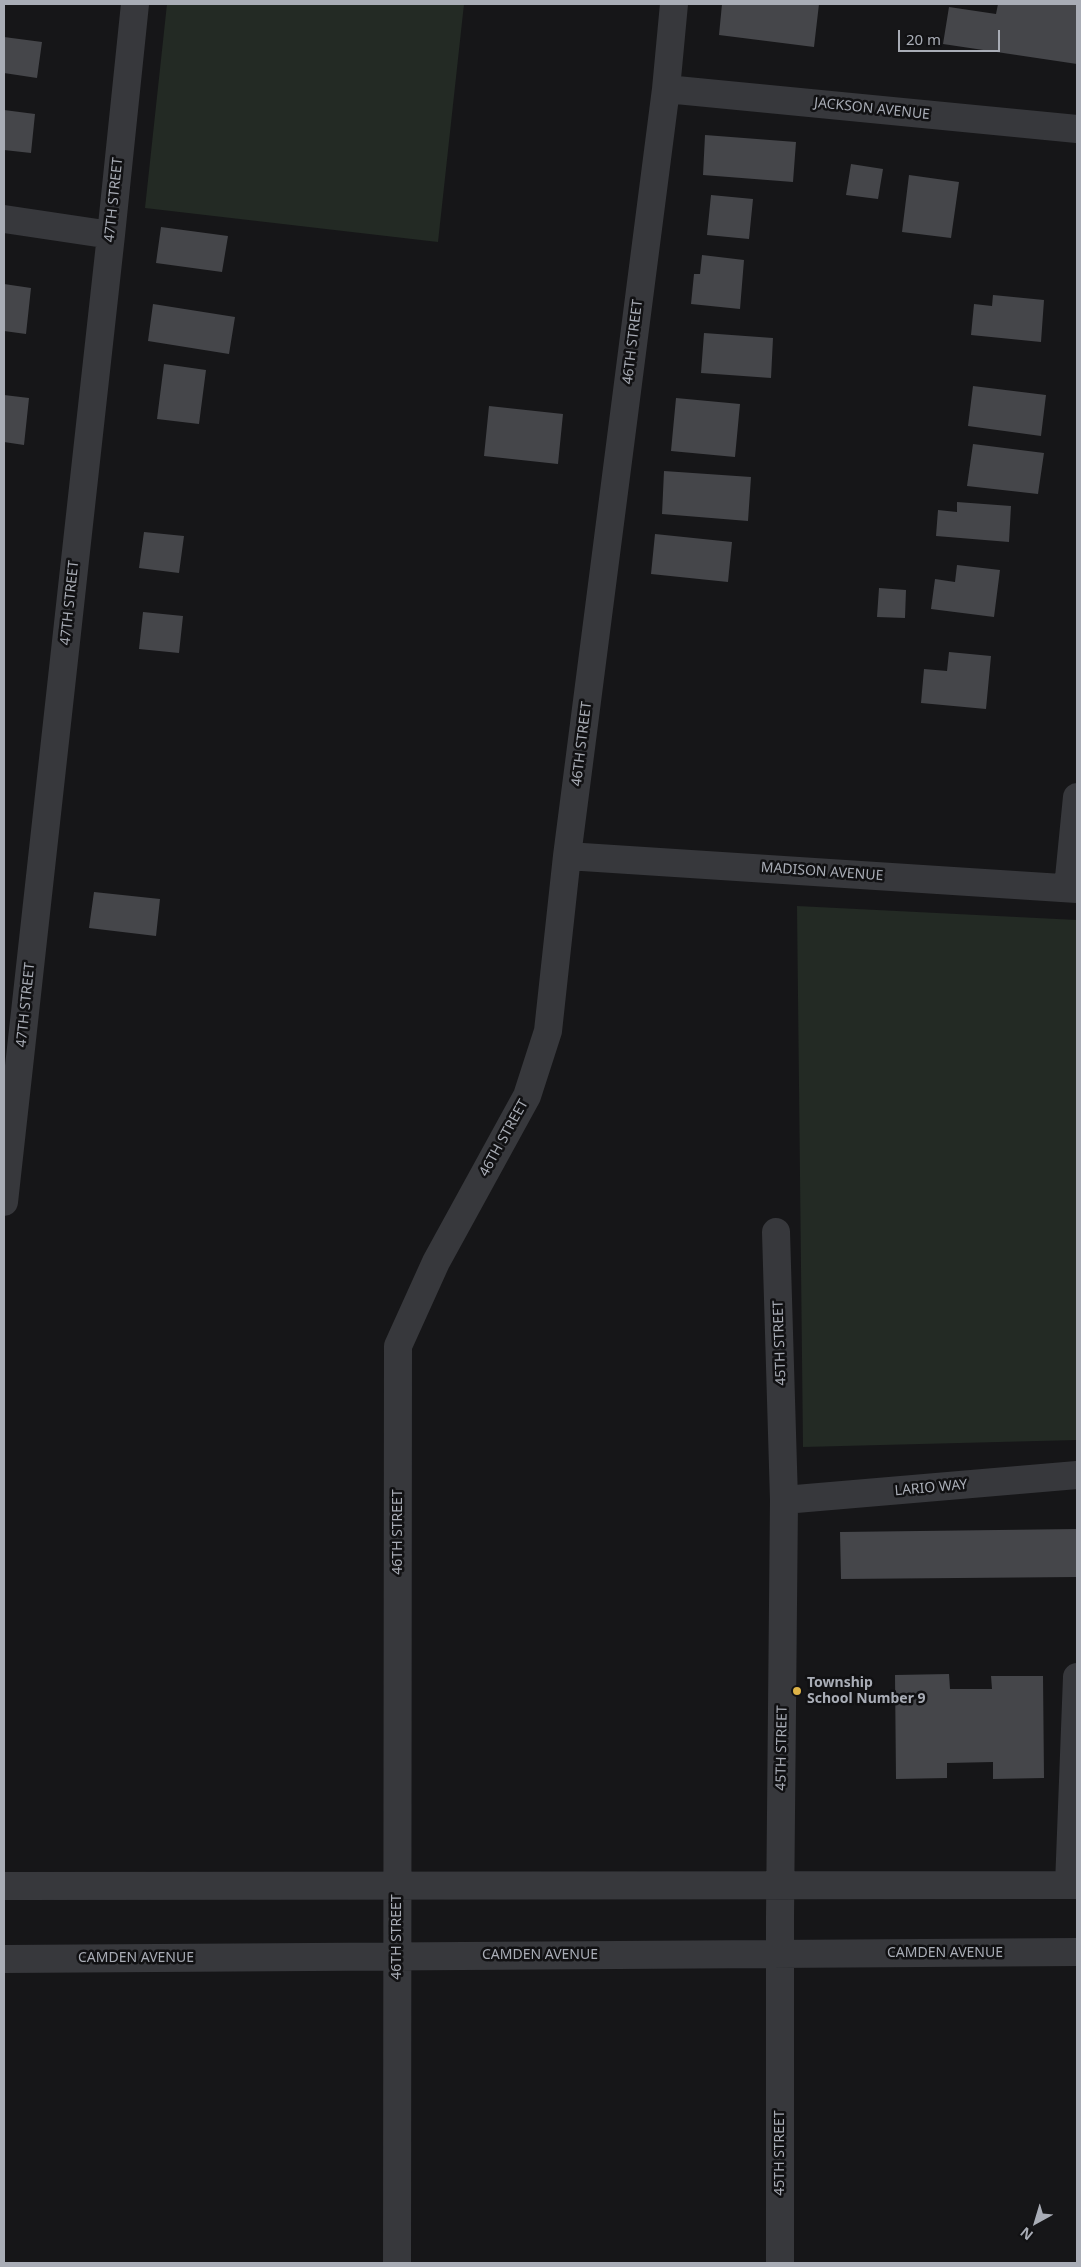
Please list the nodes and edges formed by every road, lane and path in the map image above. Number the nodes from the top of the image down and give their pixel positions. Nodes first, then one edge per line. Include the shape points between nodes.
1 (135, 4) edge
2 (674, 4) edge
3 (666, 89) junction
4 (1077, 129) edge
5 (4, 219) edge
6 (111, 235) junction
7 (1077, 796) edge
8 (567, 856) junction
9 (1073, 888) edge
10 (4, 1202) edge
11 (776, 1232) dead end
12 (1077, 1475) edge
13 (784, 1500) junction
14 (1077, 1677) edge
15 (1073, 1885) edge
16 (4, 1886) edge
17 (398, 1886) junction
18 (780, 1886) junction
19 (1077, 1952) edge
20 (780, 1954) junction
21 (398, 1956) junction
22 (4, 1959) edge
23 (397, 2263) edge
24 (780, 2263) edge

1 - 6 street, 47TH STREET
2 - 3 street, 46TH STREET
3 - 4 street, JACKSON AVENUE
3 - 8 street, 46TH STREET
5 - 6 street
6 - 10 street, 47TH STREET
7 - 9 street
8 - 9 street, MADISON AVENUE
8 - 17 street, 46TH STREET via 548,1031 527,1096 436,1262 398,1346
11 - 13 street, 45TH STREET
12 - 13 street, LARIO WAY
13 - 18 street, 45TH STREET
14 - 15 street
15 - 18 street
16 - 17 street
17 - 18 street
17 - 21 street, 46TH STREET
18 - 20 street, 45TH STREET
19 - 20 street, CAMDEN AVENUE
20 - 21 street, CAMDEN AVENUE
20 - 24 street, 45TH STREET
21 - 22 street, CAMDEN AVENUE
21 - 23 street, 46TH STREET

